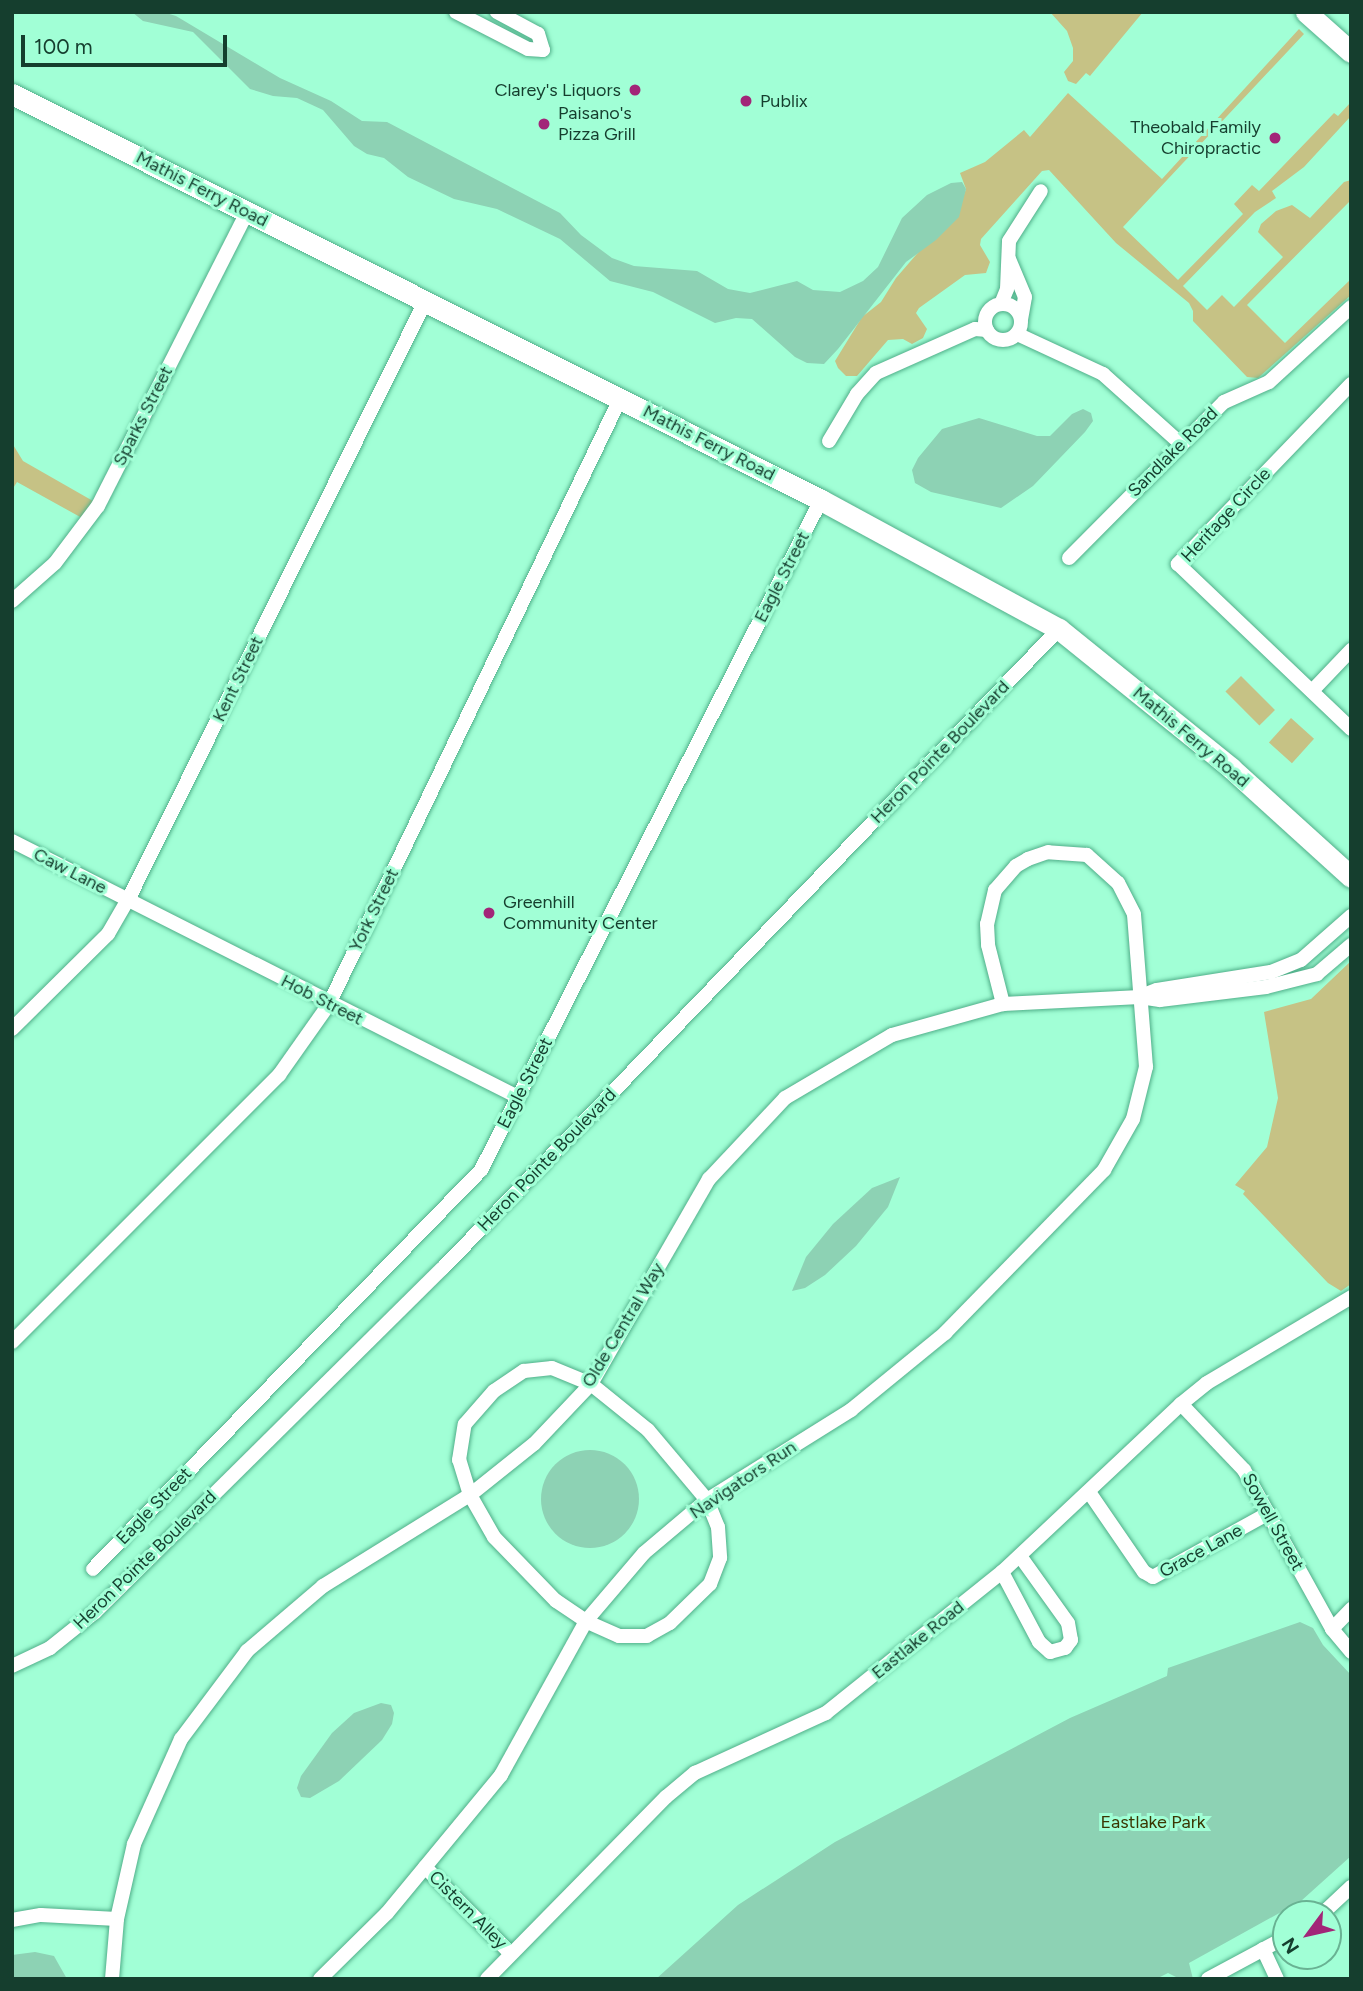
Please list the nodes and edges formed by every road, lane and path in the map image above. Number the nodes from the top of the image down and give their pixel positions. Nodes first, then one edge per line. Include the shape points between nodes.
1 (456, 12) edge
2 (497, 12) edge
3 (1306, 12) edge
4 (1351, 52) edge
5 (12, 93) edge
6 (1041, 191) dead end
7 (247, 212) junction
8 (1007, 253) junction
9 (425, 302) junction
10 (1002, 304) junction
11 (1351, 307) edge
12 (1019, 327) junction
13 (987, 330) junction
14 (1351, 384) edge
15 (620, 399) junction
16 (829, 441) dead end
17 (1180, 443) junction
18 (821, 500) junction
19 (1069, 558) dead end
20 (12, 601) edge
21 (1059, 629) junction
22 (1351, 650) edge
23 (1312, 691) junction
24 (1351, 729) edge
25 (12, 841) edge
26 (1351, 877) edge
27 (128, 900) junction
28 (1351, 916) edge
29 (1351, 945) edge
30 (1140, 997) junction
31 (329, 1004) junction
32 (1003, 1004) junction
33 (12, 1029) edge
34 (519, 1097) junction
35 (1348, 1305) edge
36 (12, 1342) edge
37 (591, 1384) junction
38 (1181, 1404) junction
39 (1089, 1492) junction
40 (470, 1495) junction
41 (707, 1500) junction
42 (1269, 1513) junction
43 (1020, 1556) junction
44 (93, 1569) dead end
45 (1002, 1572) junction
46 (1351, 1609) edge
47 (586, 1621) junction
48 (1332, 1629) junction
49 (1351, 1652) edge
50 (12, 1666) edge
51 (425, 1867) junction
52 (1351, 1887) edge
53 (1337, 1900) edge
54 (117, 1919) junction
55 (12, 1920) edge
56 (1272, 1944) edge
57 (1263, 1949) junction
58 (510, 1953) junction
59 (112, 1979) edge
60 (320, 1979) edge
61 (487, 1979) edge
62 (1208, 1979) edge
63 (1277, 1979) edge

1 - 2 street via 528,49 543,50 538,34
3 - 4 main road
5 - 7 main road, Mathis Ferry Road
6 - 8 street via 1009,241
7 - 9 main road, Mathis Ferry Road
7 - 20 street, Sparks Street via 98,506 55,563
8 - 10 street via 1007,289
8 - 12 street via 1025,298
9 - 15 main road, Mathis Ferry Road
9 - 27 street, Kent Street
10 - 12 street via 1015,308
10 - 13 street via 986,316
11 - 17 street, Sandlake Road via 1269,382 1224,402
12 - 13 street via 1005,340
12 - 17 street via 1103,374
13 - 16 street via 975,329 876,373 857,394
14 - 23 street, Heritage Circle via 1178,564
15 - 18 main road, Mathis Ferry Road
15 - 31 street, York Street
17 - 19 street, Sandlake Road
18 - 21 main road, Mathis Ferry Road
18 - 34 street, Eagle Street
21 - 26 main road, Mathis Ferry Road via 1231,768
21 - 50 street, Heron Pointe Boulevard via 443,1269 95,1612 50,1648
22 - 23 street
23 - 24 street, Heritage Circle
25 - 27 street, Caw Lane
27 - 31 street, Hob Street
27 - 33 street, Kent Street via 108,934
28 - 30 street, Olde Central Way via 1301,960 1271,972 1157,990
29 - 30 street, Olde Central Way via 1317,974 1292,983 1160,1000
30 - 32 street, Olde Central Way
30 - 32 street via 1135,914 1128,897 1110,873 1087,855 1061,852 1038,855 1016,866 995,890 987,924 988,945
30 - 41 street, Navigators Run via 1146,1067 1133,1119 1104,1170 945,1333 851,1410
31 - 34 street, Hob Street
31 - 36 street, York Street via 279,1074
32 - 37 street, Olde Central Way via 892,1035 785,1098 709,1179
34 - 44 street, Eagle Street via 481,1170
35 - 38 street, Eastlake Road via 1207,1383
37 - 40 street, Olde Central Way via 534,1444
37 - 40 street via 552,1368 524,1371 495,1391 465,1424 459,1460
37 - 41 street via 648,1430
38 - 39 street, Eastlake Road
38 - 42 street, Sowell Street via 1244,1469
39 - 42 street, Grace Lane via 1144,1572 1153,1577
39 - 43 street, Eastlake Road
40 - 47 street via 494,1537 522,1568 556,1601
40 - 54 street, Olde Central Way via 323,1586 247,1651 181,1739 134,1844
41 - 47 street, Navigators Run via 644,1553
41 - 47 street via 718,1527 720,1558 710,1584 670,1623 647,1636 619,1636
42 - 48 street, Sowell Street
43 - 45 street, Eastlake Road
43 - 45 street via 1068,1623 1072,1640 1065,1648 1050,1652 1039,1643
45 - 58 street, Eastlake Road via 826,1713 695,1773
46 - 48 street
47 - 51 street, Navigators Run via 501,1775
48 - 49 street, Sowell Street
51 - 58 street, Cistern Alley
51 - 60 street, Navigators Run via 387,1913
52 - 53 street
54 - 55 street via 41,1915
54 - 59 street, Olde Central Way
56 - 57 street
57 - 62 street
57 - 63 street
58 - 61 street, Eastlake Road

